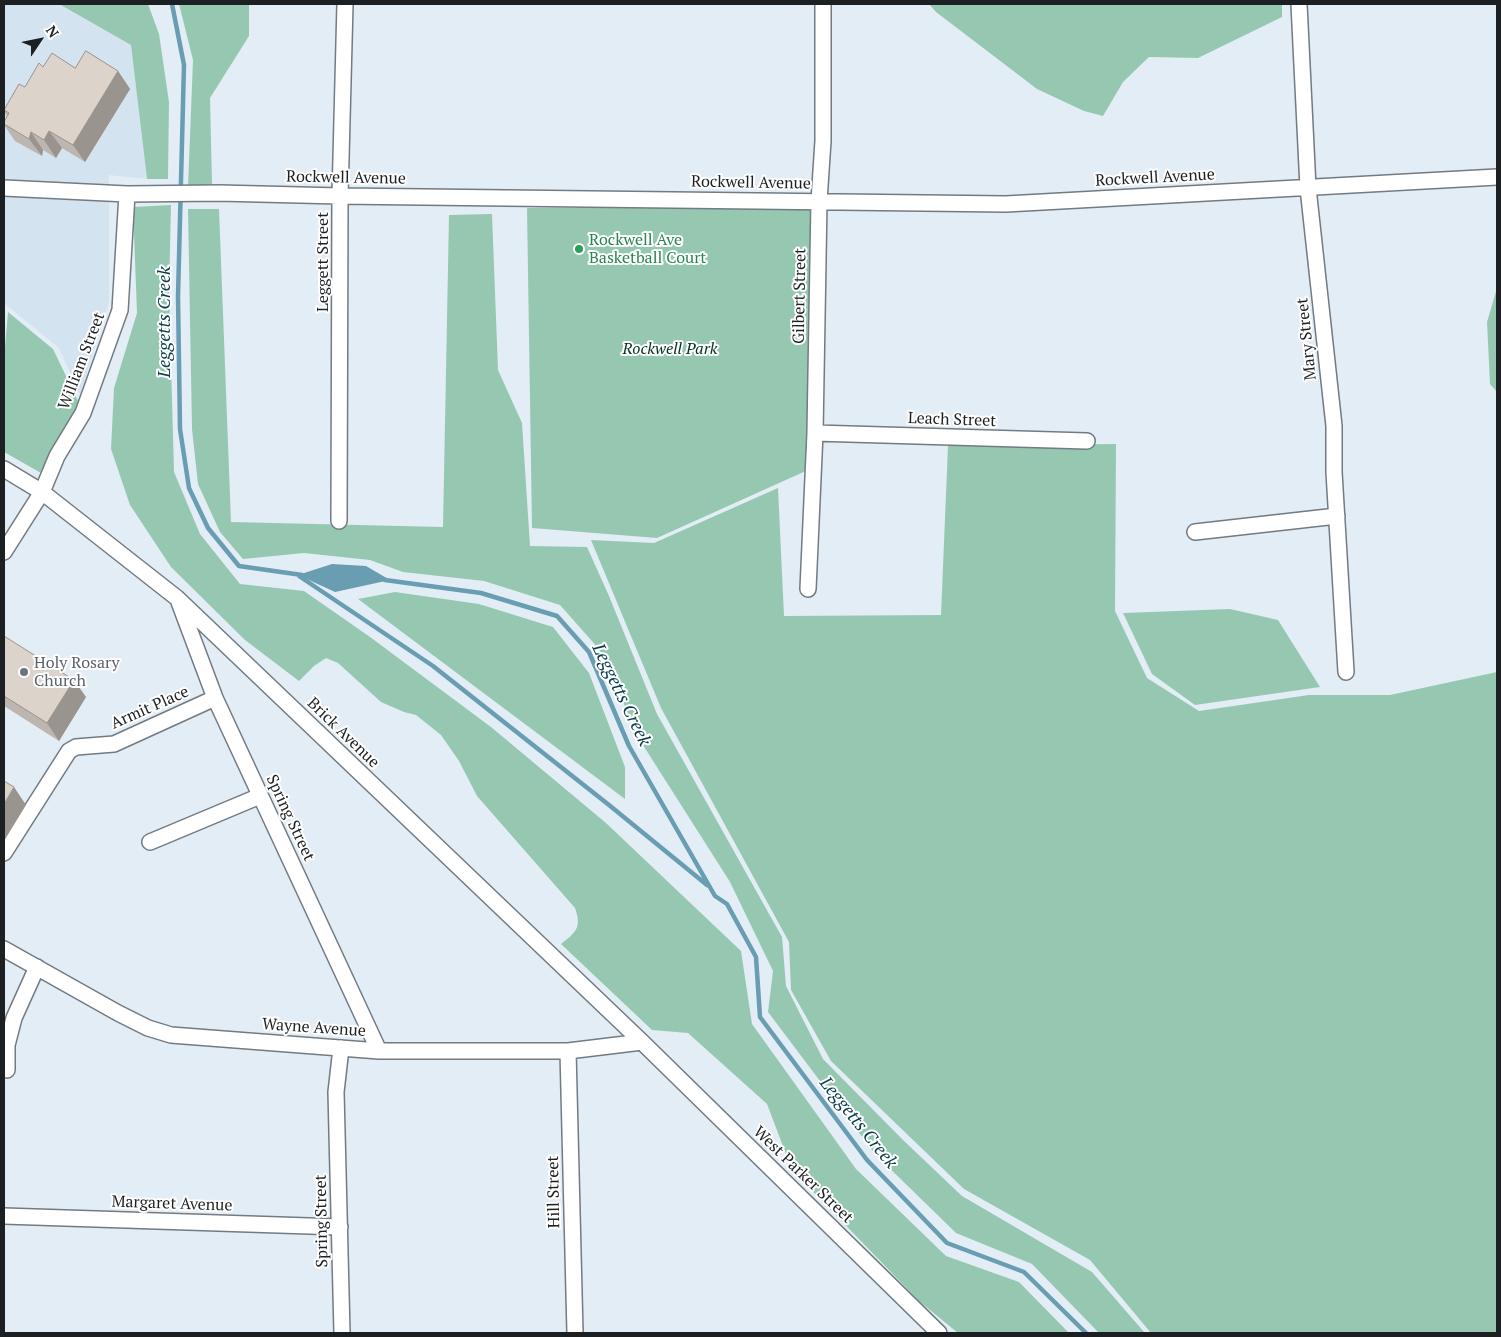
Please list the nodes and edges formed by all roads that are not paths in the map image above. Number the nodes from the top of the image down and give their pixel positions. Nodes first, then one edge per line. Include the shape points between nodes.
1 (345, 4) edge
2 (823, 4) edge
3 (1299, 4) edge
4 (1497, 177) edge
5 (4, 188) edge
6 (1308, 188) junction
7 (127, 194) junction
8 (340, 196) junction
9 (819, 201) junction
10 (816, 433) junction
11 (1086, 441) dead end
12 (4, 470) edge
13 (42, 492) junction
14 (1337, 516) junction
15 (339, 521) dead end
16 (1195, 532) dead end
17 (4, 552) edge
18 (808, 589) dead end
19 (177, 598) junction
20 (1346, 672) dead end
21 (215, 698) junction
22 (260, 796) junction
23 (150, 842) dead end
24 (4, 853) edge
25 (4, 949) edge
26 (37, 967) junction
27 (642, 1042) junction
28 (341, 1048) junction
29 (379, 1050) junction
30 (568, 1051) junction
31 (7, 1070) dead end
32 (4, 1216) edge
33 (340, 1227) junction
34 (342, 1333) edge
35 (575, 1333) edge
36 (939, 1333) edge

1 - 8 street, Leggett Street
2 - 9 street, Gilbert Street via 823,141
3 - 6 street, Mary Street
4 - 6 street, Rockwell Avenue
5 - 7 street, Rockwell Avenue
6 - 9 street, Rockwell Avenue via 1006,204
6 - 14 street, Mary Street via 1334,426
7 - 8 street, Rockwell Avenue
7 - 13 street, William Street via 120,310 83,413 57,456
8 - 9 street, Rockwell Avenue
8 - 15 street, Leggett Street
9 - 10 street, Gilbert Street
10 - 11 street, Leach Street
10 - 18 street, Gilbert Street
12 - 13 street, Brick Avenue
13 - 17 street, William Street
13 - 19 street, Brick Avenue
14 - 16 street
14 - 20 street, Mary Street
19 - 21 street, Spring Street
19 - 27 street, Brick Avenue
21 - 22 street, Spring Street
21 - 24 street, Armit Place via 114,744 68,751
22 - 23 street
22 - 29 street, Spring Street
25 - 26 street, Wayne Avenue
26 - 28 street, Wayne Avenue via 148,1028 171,1035
26 - 31 street via 14,1018 7,1045
27 - 30 street, Wayne Avenue
27 - 36 street, West Parker Street
28 - 29 street, Wayne Avenue
28 - 33 street, Spring Street via 336,1092
29 - 30 street, Wayne Avenue
30 - 35 street, Hill Street
32 - 33 street, Margaret Avenue
33 - 34 street, Spring Street

